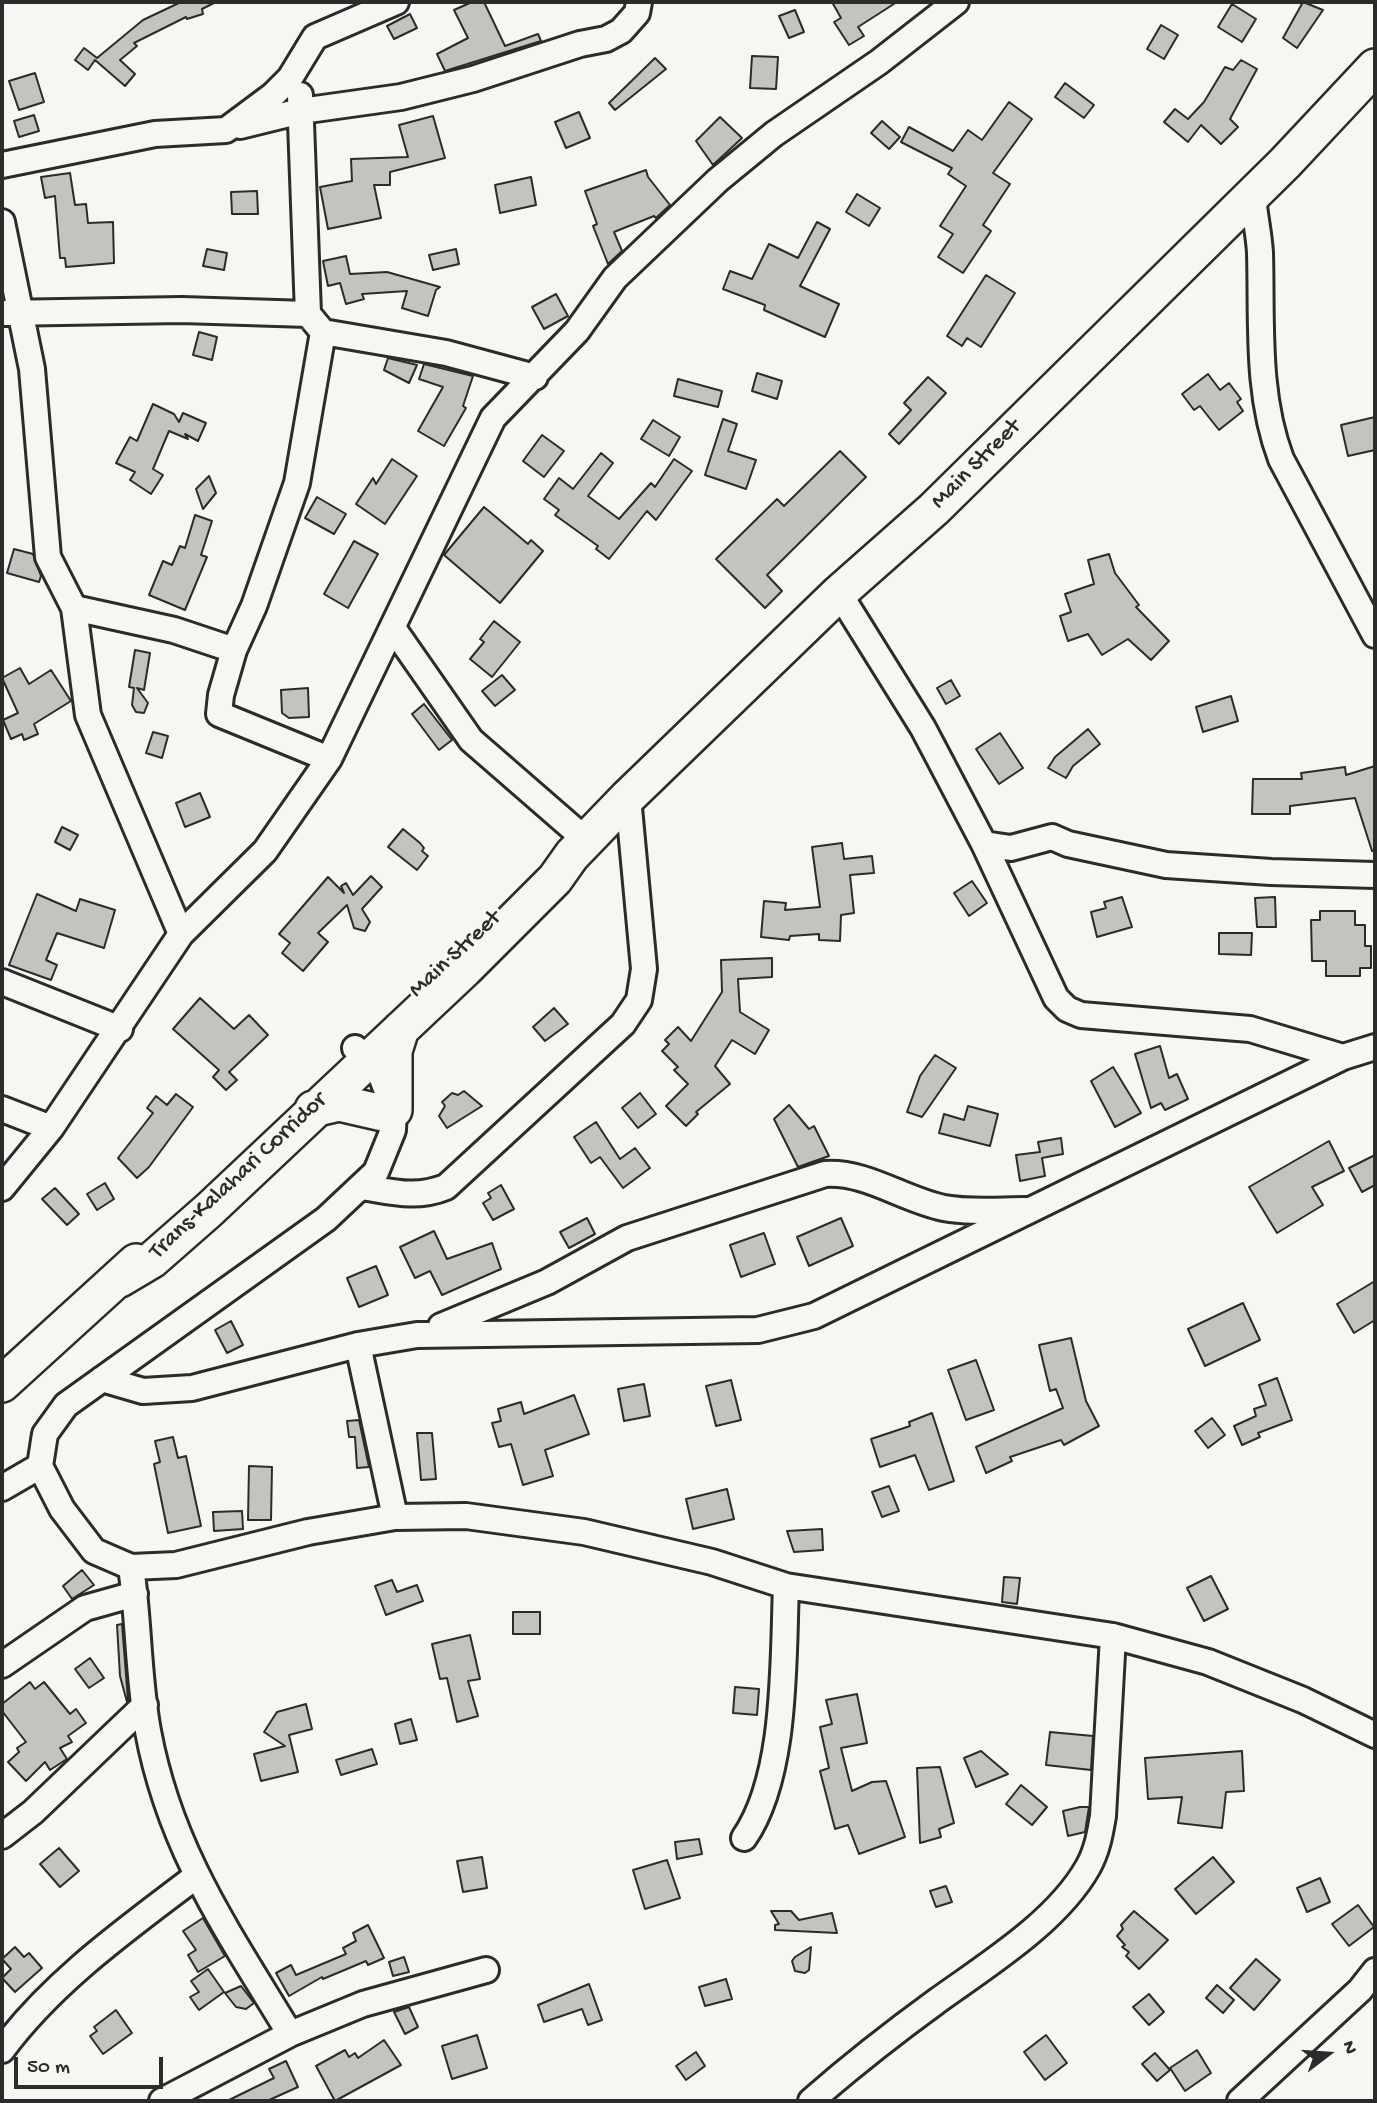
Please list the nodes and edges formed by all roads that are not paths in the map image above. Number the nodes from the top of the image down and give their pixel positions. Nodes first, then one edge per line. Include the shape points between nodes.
1 (396, 2) edge
2 (639, 2) edge
3 (956, 2) edge
4 (315, 37) junction
5 (1375, 67) edge
6 (301, 111) junction
7 (226, 130) junction
8 (2, 164) edge
9 (1253, 194) junction
10 (2, 222) edge
11 (12, 314) edge
12 (316, 323) junction
13 (534, 377) junction
14 (839, 593) junction
15 (74, 608) junction
16 (1373, 627) edge
17 (393, 628) junction
18 (234, 650) junction
19 (329, 760) junction
20 (628, 797) junction
21 (984, 844) junction
22 (579, 848) junction
23 (1375, 875) edge
24 (181, 934) junction
25 (2, 982) edge
26 (401, 1028) junction
27 (120, 1029) junction
28 (1375, 1046) edge
29 (1343, 1057) junction
30 (355, 1059) junction
31 (2, 1109) edge
32 (313, 1109) junction
33 (391, 1118) junction
34 (51, 1128) junction
35 (362, 1187) junction
36 (2, 1188) edge
37 (1032, 1211) junction
38 (120, 1279) junction
39 (417, 1335) junction
40 (358, 1345) junction
41 (102, 1379) junction
42 (2, 1384) edge
43 (40, 1466) junction
44 (2, 1488) edge
45 (395, 1517) junction
46 (131, 1567) junction
47 (786, 1586) junction
48 (135, 1594) junction
49 (1113, 1636) junction
50 (2, 1665) edge
51 (145, 1705) junction
52 (1375, 1735) edge
53 (2, 1836) edge
54 (744, 1838) dead end
55 (195, 1877) junction
56 (486, 1970) dead end
57 (1375, 1971) edge
58 (290, 2034) junction
59 (2, 2050) edge
60 (162, 2101) edge
61 (811, 2101) edge
62 (1240, 2101) edge

1 - 4 street
2 - 6 street via 637,13 621,31 606,39 401,97
3 - 13 street via 718,180 615,278 577,331
4 - 6 street via 299,84
4 - 7 street via 290,78
5 - 9 highway, Main Street
6 - 7 street
6 - 12 street
7 - 8 street via 155,134
9 - 14 highway, Main Street via 934,509
9 - 16 street via 1271,431 1281,459
10 - 11 street
11 - 12 street via 182,310
11 - 15 street via 32,369 48,557
12 - 13 street
12 - 18 street via 297,483
13 - 17 street via 493,418
14 - 20 highway, Main Street
14 - 21 street via 923,728
15 - 18 street via 174,630
15 - 24 street via 89,715
17 - 19 street
17 - 22 street via 471,740
18 - 19 street via 219,714
19 - 24 street via 265,851
20 - 22 highway, Main Street
20 - 35 street via 644,969 639,1000 623,1024 446,1187 408,1196
21 - 23 street via 1011,848 1052,837 1166,865
21 - 29 street via 1056,998 1067,1009 1103,1018 1250,1029
22 - 26 highway, Main Street via 555,880
22 - 30 highway, Main Street via 548,870
24 - 27 street
25 - 27 street
26 - 30 highway, Main Street
26 - 33 highway via 394,1051
27 - 34 street
28 - 29 street
29 - 37 street
30 - 32 highway, Trans-Kalahari Corridor
30 - 33 street
30 - 38 highway, Trans-Kalahari Corridor via 176,1220
31 - 34 street
32 - 33 highway via 339,1103
32 - 38 highway, Trans-Kalahari Corridor via 209,1210 152,1260
33 - 35 street via 376,1172
34 - 36 street
35 - 41 street via 326,1219
37 - 39 street via 814,1316 758,1330
37 - 39 street via 946,1208 854,1176 825,1174 627,1238 506,1301
38 - 42 highway, Trans-Kalahari Corridor
39 - 40 street
40 - 41 street via 192,1388 143,1391
40 - 45 street
41 - 43 street via 66,1405 45,1434
43 - 44 street
43 - 46 street via 62,1509 94,1552
45 - 46 street via 309,1532 176,1565
45 - 47 street via 466,1516 584,1532 712,1562
46 - 48 street
47 - 49 street
47 - 54 street via 777,1738 763,1798
48 - 50 street via 85,1608
48 - 51 street
49 - 52 street via 1208,1662
49 - 61 street via 1103,1816 1099,1843 1088,1868 1060,1904 1008,1950 865,2054
51 - 53 street
51 - 55 street via 162,1788
55 - 58 street
55 - 59 street via 97,1952 22,2023
56 - 58 street via 363,2004
57 - 62 street
58 - 60 street

